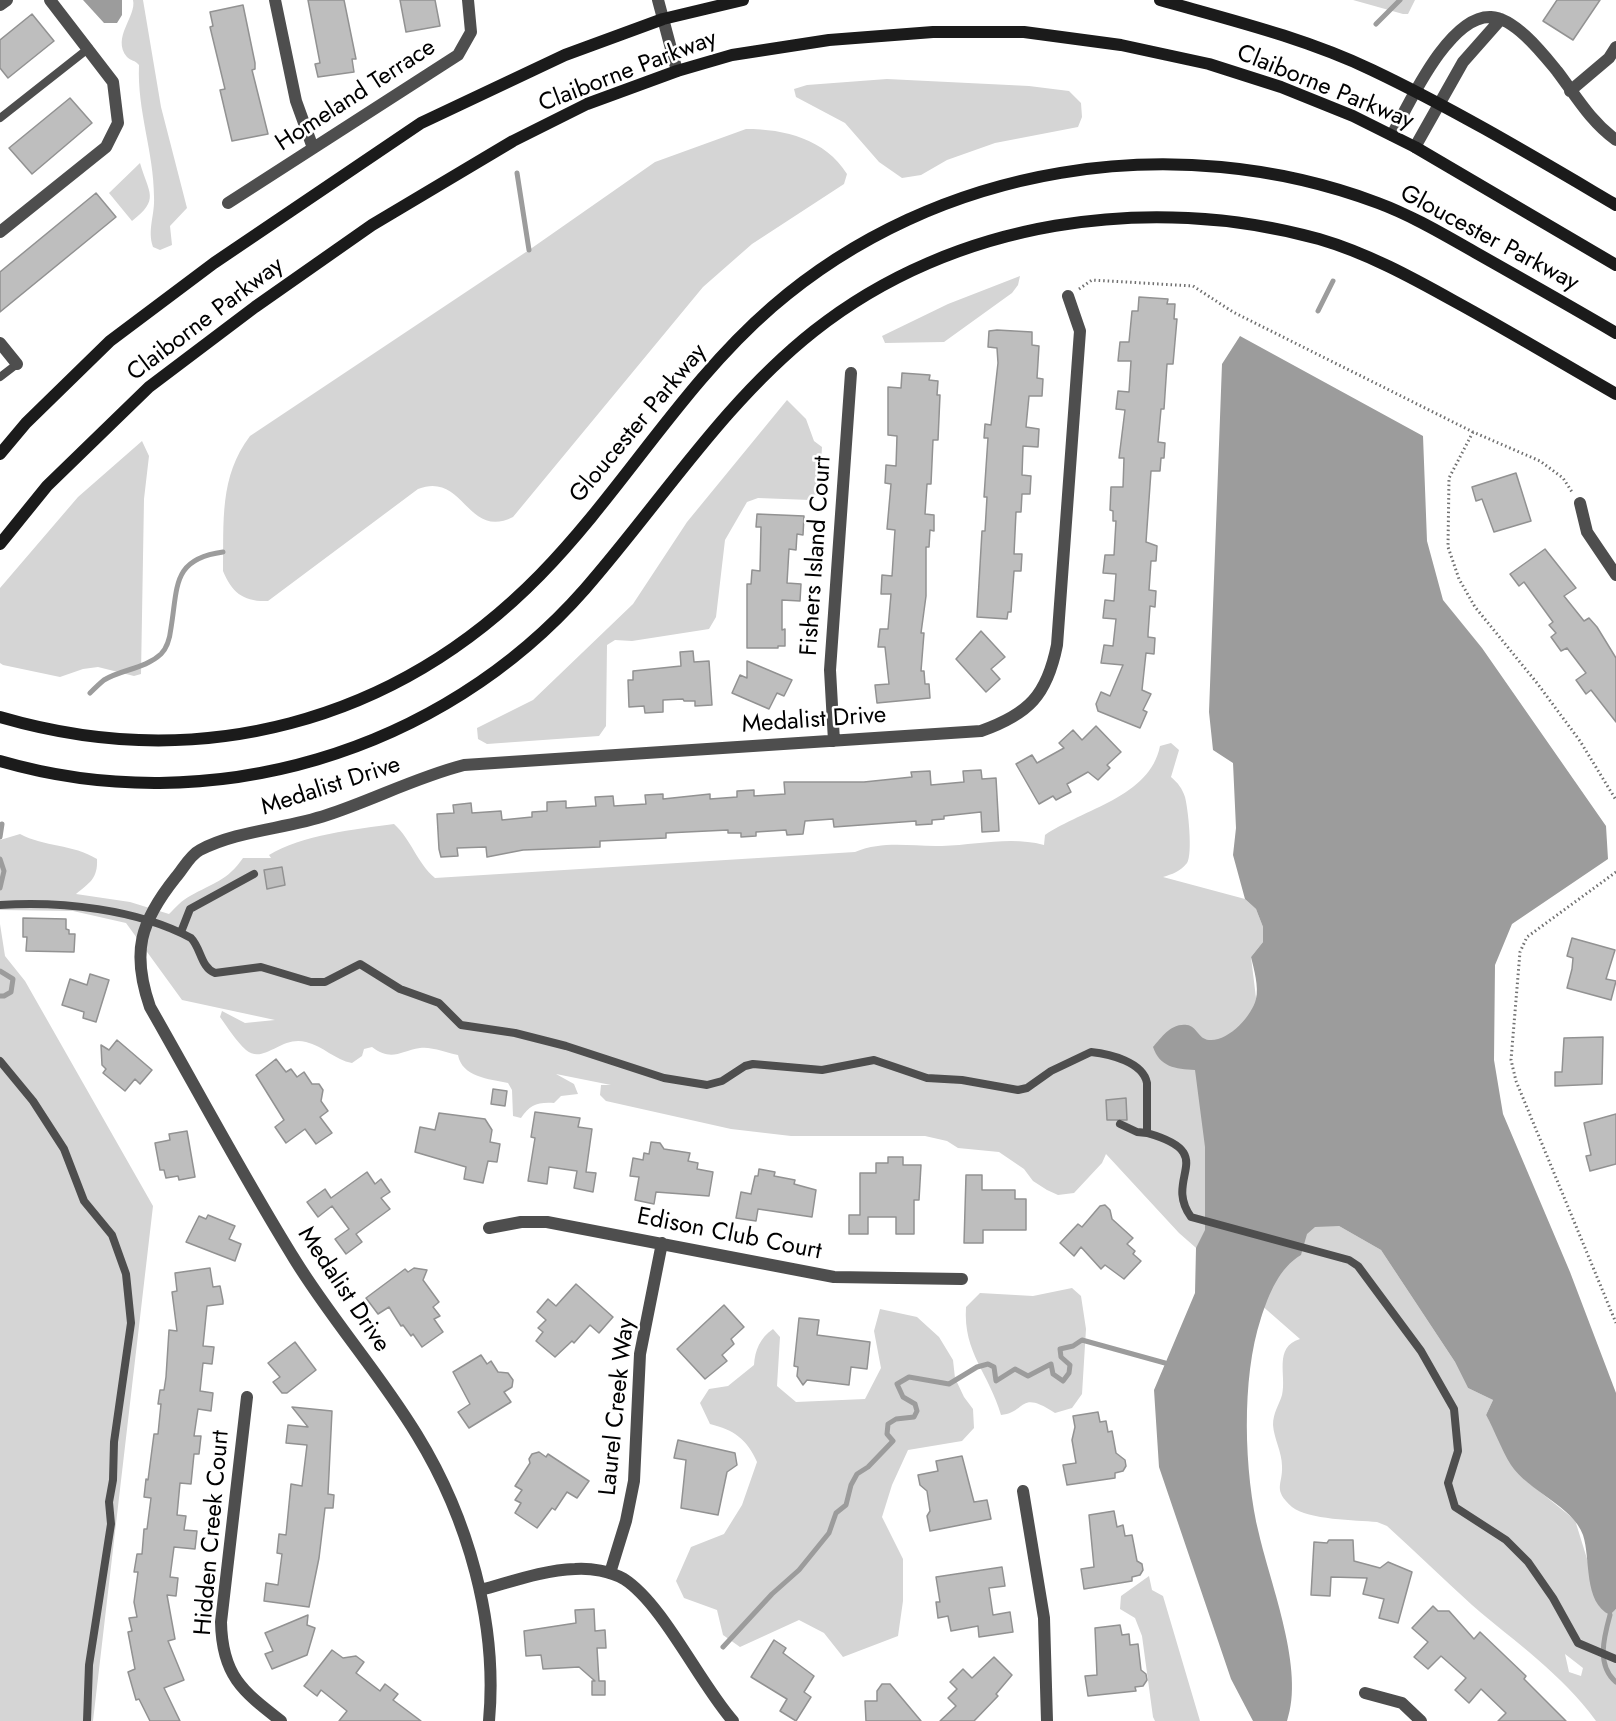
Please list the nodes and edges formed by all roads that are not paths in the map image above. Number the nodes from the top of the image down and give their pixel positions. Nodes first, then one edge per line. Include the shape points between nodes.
1 (7, 0) edge
2 (50, 0) edge
3 (275, 0) edge
4 (468, 0) edge
5 (658, 0) edge
6 (743, 0) edge
7 (1160, 0) edge
8 (0, 5) edge
9 (663, 19) junction
10 (1501, 19) junction
11 (1616, 46) edge
12 (88, 48) junction
13 (677, 71) junction
14 (1570, 91) junction
15 (1415, 93) junction
16 (1437, 105) junction
17 (0, 118) edge
18 (1392, 135) junction
19 (1616, 140) edge
20 (1415, 147) junction
21 (313, 148) junction
22 (228, 203) dead end
23 (1616, 205) edge
24 (0, 232) edge
25 (1616, 265) edge
26 (1068, 296) road end
27 (1616, 333) edge
28 (0, 343) edge
29 (17, 364) joint
30 (850, 373) dead end
31 (0, 377) edge
32 (1616, 394) edge
33 (0, 454) edge
34 (1580, 503) road end
35 (0, 544) edge
36 (1616, 575) edge
37 (0, 717) edge
38 (834, 741) junction
39 (0, 761) edge
40 (254, 874) dead end
41 (4, 905) edge
42 (146, 921) junction
43 (181, 932) junction
44 (0, 1061) edge
45 (1120, 1124) dead end
46 (1147, 1133) junction
47 (489, 1228) dead end
48 (662, 1244) junction
49 (962, 1279) dead end
50 (247, 1397) dead end
51 (1023, 1491) dead end
52 (610, 1573) junction
53 (481, 1590) junction
54 (1616, 1659) edge
55 (1365, 1693) dead end
56 (87, 1721) edge
57 (281, 1721) edge
58 (489, 1721) edge
59 (733, 1721) edge
60 (1047, 1721) edge
61 (1421, 1721) edge

1 - 8 street
2 - 12 street
3 - 21 street via 296,101
4 - 21 street, Homeland Terrace via 471,32 458,55
5 - 9 street
6 - 9 main road, Claiborne Parkway
7 - 15 main road, Claiborne Parkway via 1273,32 1371,69
9 - 13 street
9 - 33 main road, Claiborne Parkway via 564,55 421,123 214,262 110,341
10 - 14 street via 1533,43
10 - 15 street via 1490,16 1466,26 1448,42
10 - 16 street via 1475,45
11 - 14 street
12 - 17 lane
12 - 24 street via 113,82 118,108 114,136 106,147
13 - 18 main road, Claiborne Parkway via 732,55 830,40 933,32 1024,32 1122,45 1209,64 1281,87
13 - 35 main road, Claiborne Parkway via 587,104 513,141 372,225 149,387 47,486
14 - 19 street via 1598,127
15 - 16 main road, Claiborne Parkway
15 - 18 street
16 - 20 street
16 - 23 main road, Claiborne Parkway
18 - 20 main road, Claiborne Parkway
20 - 25 main road, Claiborne Parkway
21 - 22 street, Homeland Terrace
26 - 38 street, Medalist Drive via 1080,332 1058,645 1051,674 1037,698 1023,710 1005,723 981,731
27 - 37 main road, Gloucester Parkway via 1424,224 1378,203 1322,186 1245,168 1161,163 1087,167 1039,176 980,191 910,217 844,253 772,306 695,383 541,573 491,621 419,671 340,709 256,732 211,739 119,740 72,735
28 - 29 street
29 - 31 lane
30 - 38 street, Fishers Island Court via 830,669
32 - 39 main road via 1398,270 1322,240 1257,224 1203,218 1096,219 1044,228 976,245 899,278 813,332 741,397 584,591 497,670 437,710 365,745 279,771 239,778 157,784 81,779
34 - 36 street via 1587,532
38 - 42 street, Medalist Drive via 503,761 446,770 307,822 235,837 197,851
40 - 43 lane via 190,909
41 - 42 lane via 115,911
42 - 43 lane
42 - 53 street, Medalist Drive via 140,963 150,1007 295,1261 418,1436 458,1521
43 - 46 lane via 196,943 205,964 215,973 261,967 311,982 325,982 360,964 400,989 439,1003 460,1024 515,1033 643,1072 697,1084 716,1084 753,1064 822,1070 874,1060 927,1078 1018,1090 1086,1054 1099,1053 1134,1065 1146,1076
44 - 56 lane via 33,1101 64,1149 84,1201 118,1246 129,1292 131,1323 114,1442 111,1524 89,1665
45 - 46 lane
46 - 54 lane via 1183,1149 1186,1165 1182,1202 1191,1217 1358,1266 1421,1351 1454,1409 1458,1451 1448,1483 1455,1507 1517,1549 1542,1580 1578,1643
47 - 48 street, Edison Club Court via 547,1222
48 - 49 street, Edison Club Court via 834,1277
48 - 52 street, Laurel Creek Way via 640,1354 634,1481
50 - 57 street, Hidden Creek Court via 221,1643 234,1679 247,1695
51 - 60 street via 1044,1617
52 - 53 street via 554,1571
52 - 59 street via 625,1580 645,1600
53 - 58 street, Medalist Drive via 489,1662
55 - 61 street via 1402,1703

